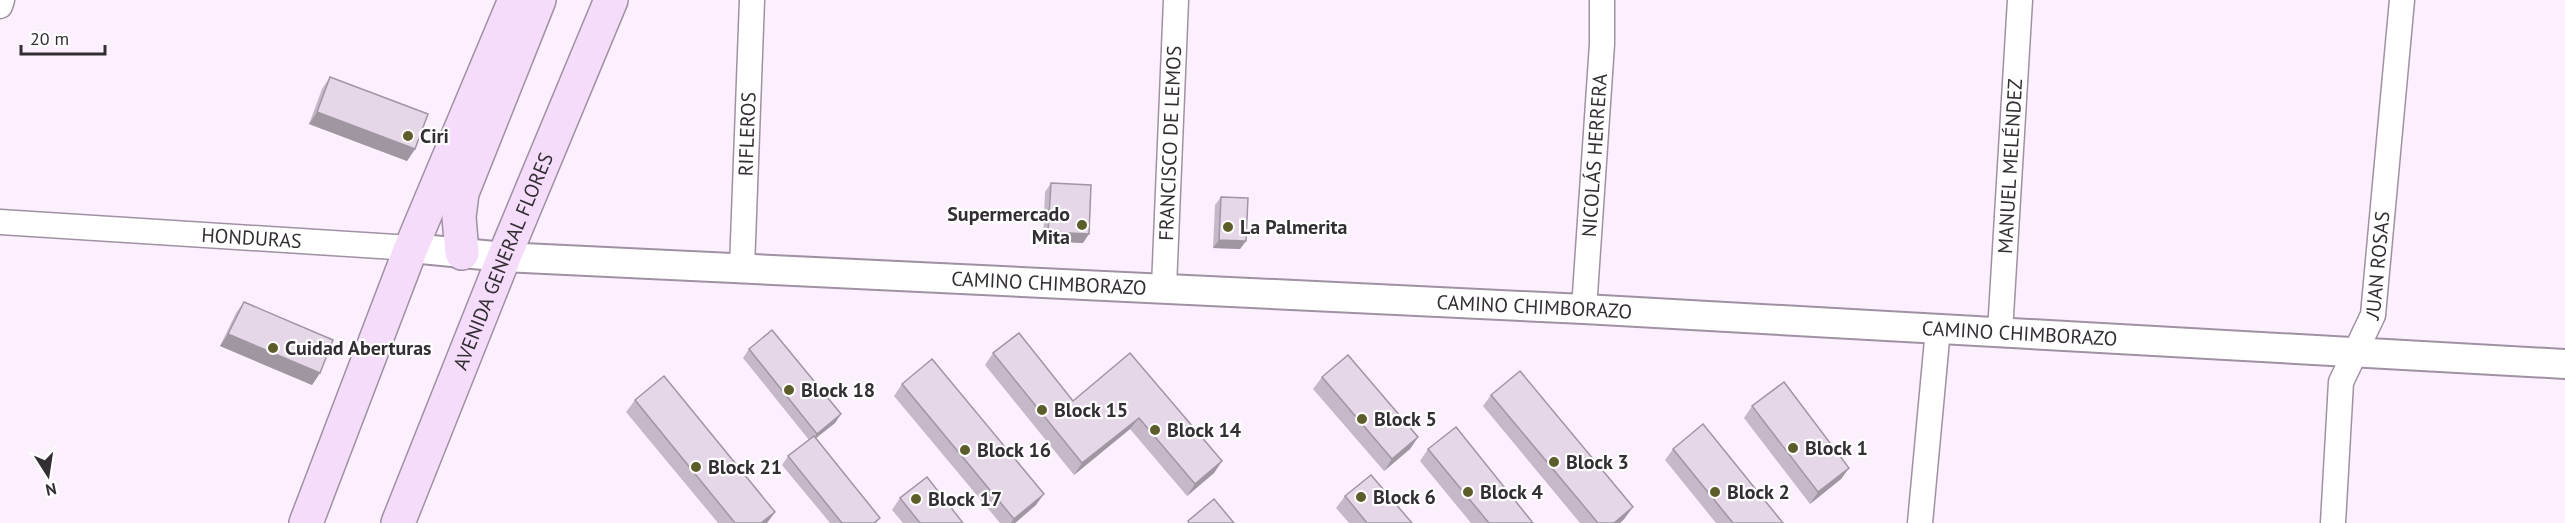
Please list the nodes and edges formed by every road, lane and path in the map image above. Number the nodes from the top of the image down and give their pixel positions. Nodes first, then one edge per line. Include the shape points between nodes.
1 (2, 0) edge
2 (515, 0) edge
3 (539, 0) edge
4 (611, 0) edge
5 (752, 0) edge
6 (1176, 0) edge
7 (1602, 0) edge
8 (2020, 0) edge
9 (2402, 0) edge
10 (0, 6) edge
11 (0, 222) edge
12 (411, 248) junction
13 (462, 253) junction
14 (504, 257) junction
15 (742, 268) junction
16 (1164, 287) junction
17 (1584, 309) junction
18 (1938, 329) junction
19 (2000, 332) junction
20 (2354, 353) junction
21 (2565, 364) edge
22 (306, 523) edge
23 (398, 523) edge
24 (1920, 523) edge
25 (2333, 523) edge

1 - 10 street
2 - 12 main road
3 - 13 main road via 462,193
4 - 14 main road, AVENIDA GENERAL FLORES
5 - 15 street, RIFLEROS
6 - 16 street, FRANCISCO DE LEMOS
7 - 17 street, NICOLÁS HERRERA
8 - 19 street, MANUEL MELÉNDEZ
9 - 20 street, JUAN ROSAS via 2373,315
11 - 12 street, HONDURAS
12 - 13 street, HONDURAS
12 - 22 main road
13 - 14 street, HONDURAS
14 - 15 street, CAMINO CHIMBORAZO
14 - 23 main road, AVENIDA GENERAL FLORES
15 - 16 street, CAMINO CHIMBORAZO
16 - 17 street, CAMINO CHIMBORAZO
17 - 18 street, CAMINO CHIMBORAZO
18 - 19 street, CAMINO CHIMBORAZO
18 - 24 street
19 - 20 street, CAMINO CHIMBORAZO
20 - 21 street, CAMINO CHIMBORAZO
20 - 25 street, JUAN ROSAS via 2341,382

